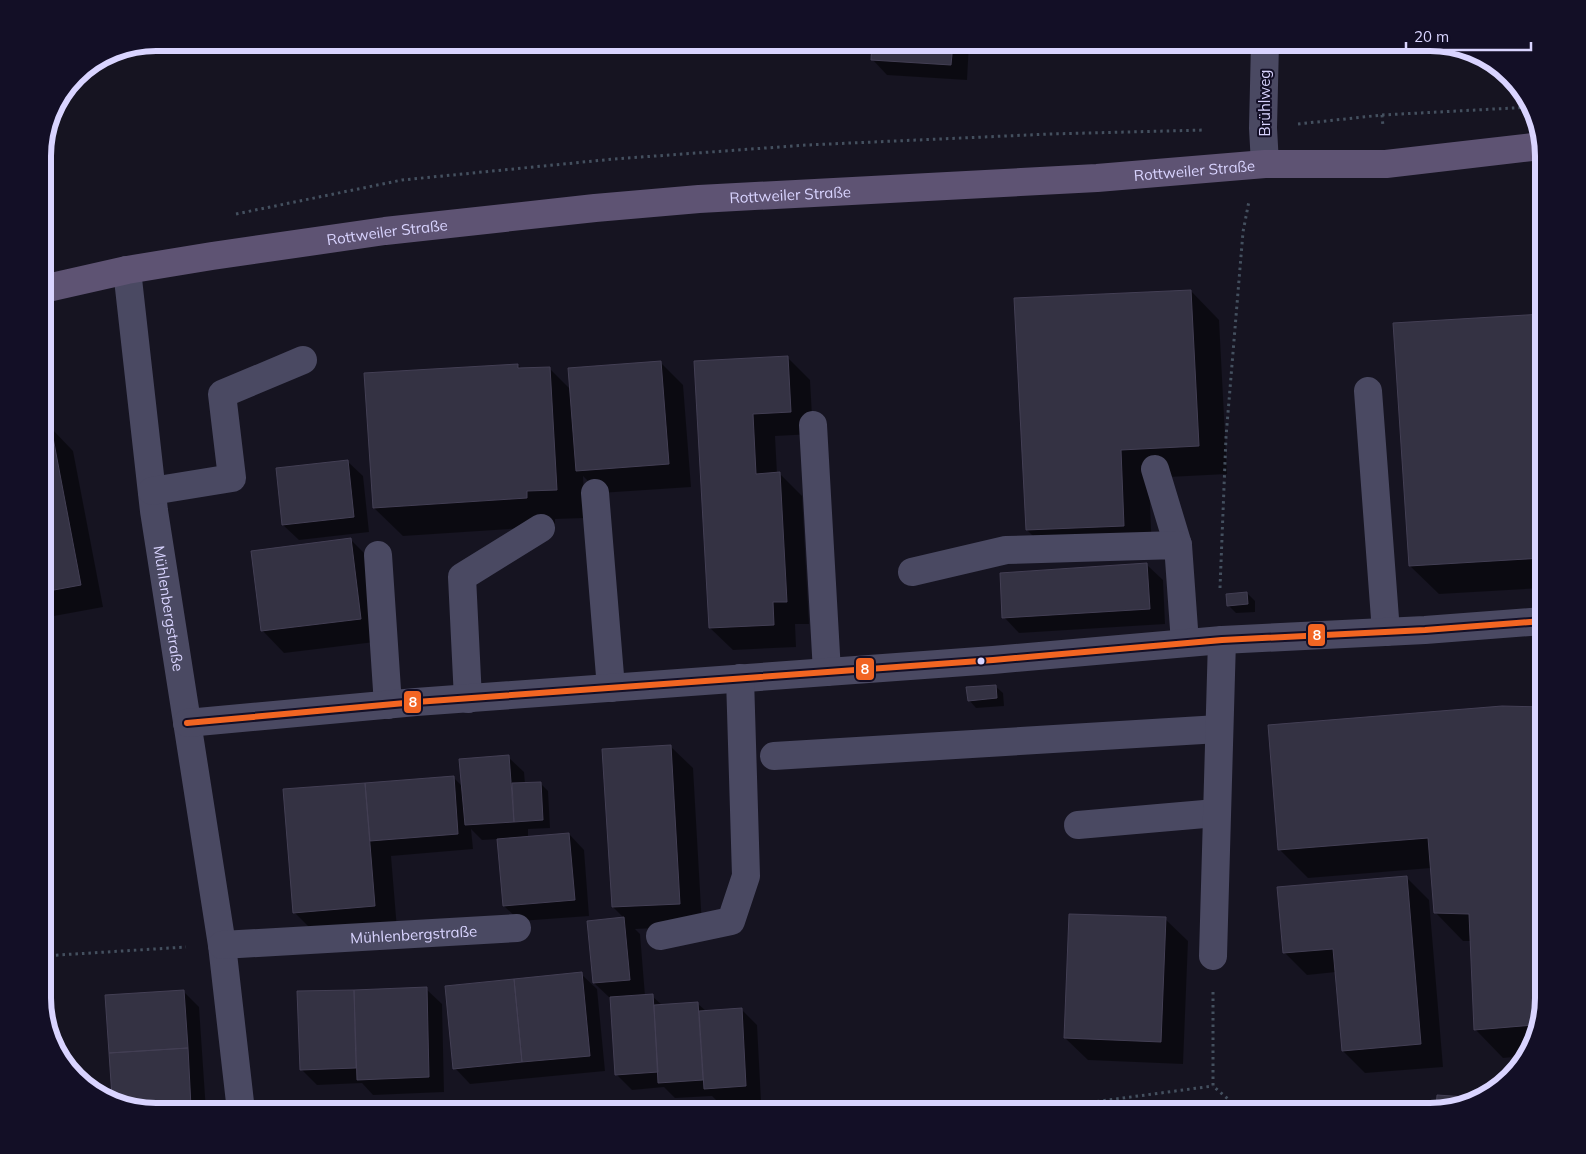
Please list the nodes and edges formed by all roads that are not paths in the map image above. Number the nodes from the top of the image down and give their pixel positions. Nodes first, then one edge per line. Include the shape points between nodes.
1 (1265, 51) edge
2 (1535, 147) edge
3 (1258, 165) junction
4 (127, 270) junction
5 (51, 286) edge
6 (303, 360) dead end
7 (1368, 391) dead end
8 (813, 425) dead end
9 (1156, 469) dead end
10 (152, 491) junction
11 (595, 493) dead end
12 (541, 528) dead end
13 (1178, 545) junction
14 (378, 555) dead end
15 (912, 572) dead end
16 (1535, 622) edge
17 (1386, 632) junction
18 (1222, 640) junction
19 (1185, 643) junction
20 (827, 672) junction
21 (740, 678) junction
22 (611, 688) junction
23 (468, 699) junction
24 (388, 704) junction
25 (187, 723) junction
26 (1219, 729) junction
27 (774, 756) dead end
28 (1216, 813) junction
29 (1078, 825) dead end
30 (517, 928) dead end
31 (660, 936) dead end
32 (222, 945) junction
33 (1213, 956) road end
34 (240, 1103) edge

1 - 3 street, Brühlweg via 1263,128
2 - 3 main road, Rottweiler Straße via 1386,164
3 - 4 main road, Rottweiler Straße via 1097,178 699,199 595,208 386,231
4 - 5 main road, Rottweiler Straße
4 - 10 street, Mühlenbergstraße
6 - 10 street via 222,394 232,478
7 - 17 street
8 - 20 street
9 - 13 street
10 - 25 street, Mühlenbergstraße
11 - 22 street
12 - 23 street via 462,577
13 - 15 street via 1006,550
13 - 19 street
14 - 24 street
16 - 17 street
17 - 18 street
18 - 19 street
18 - 26 street
19 - 20 street
20 - 21 street
21 - 22 street
21 - 31 street via 746,876 731,921
22 - 23 street
23 - 24 street
24 - 25 street
25 - 32 street, Mühlenbergstraße
26 - 27 street
26 - 28 street
28 - 29 street
28 - 33 street
30 - 32 street, Mühlenbergstraße
32 - 34 street, Mühlenbergstraße

